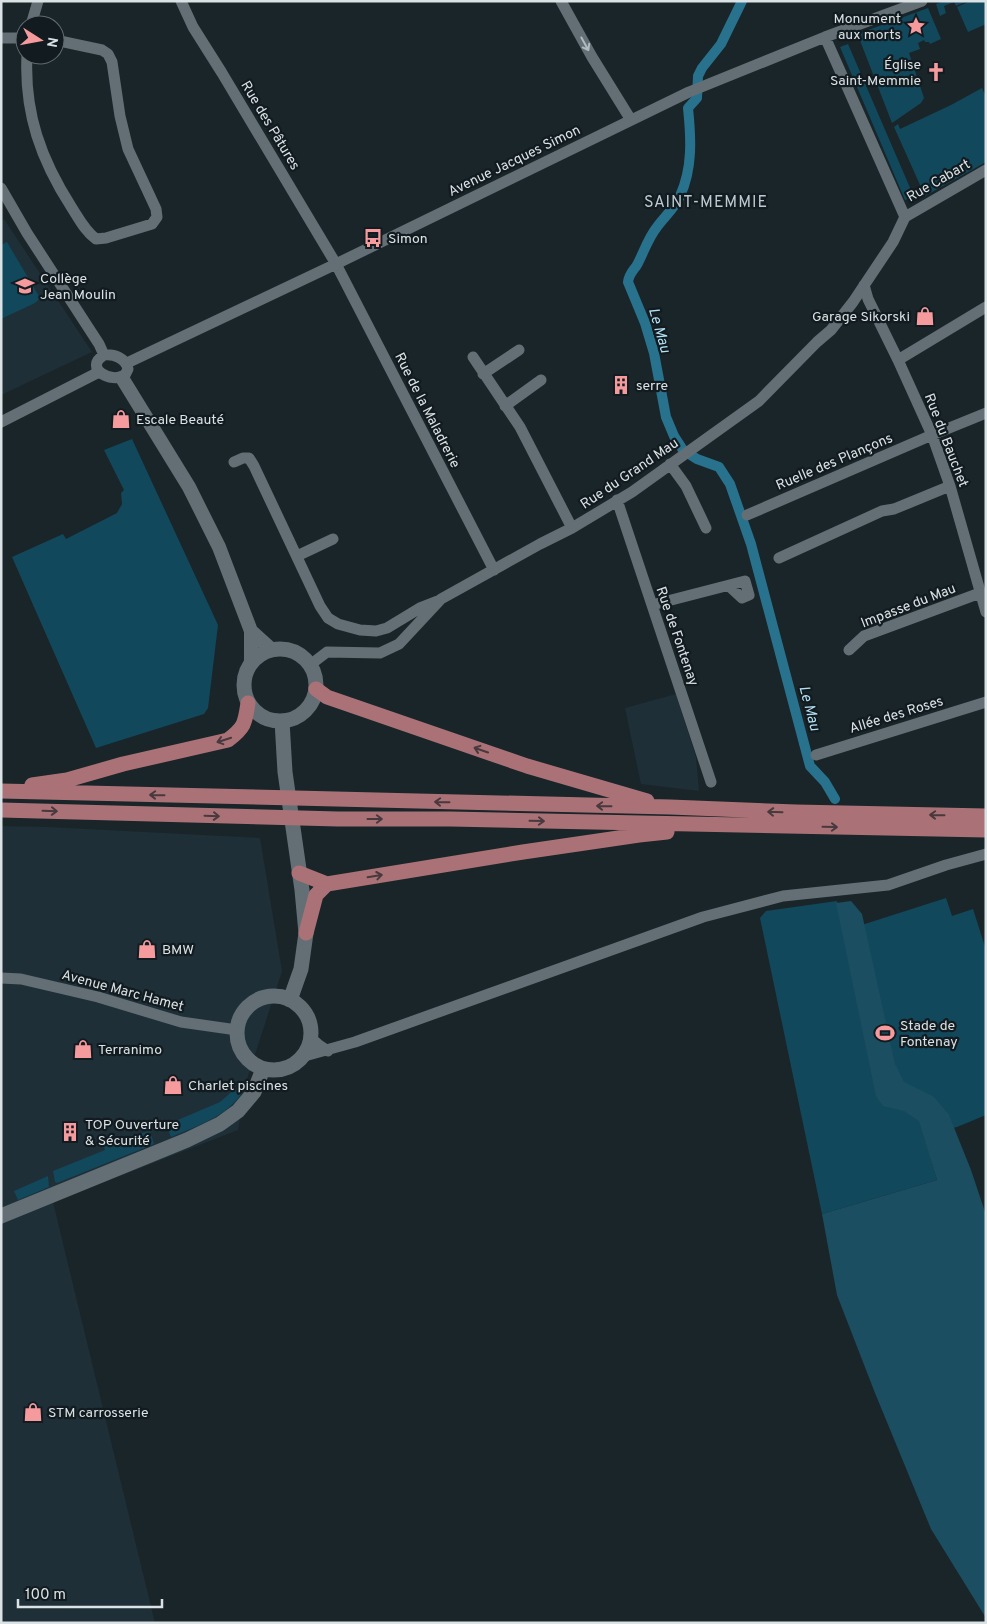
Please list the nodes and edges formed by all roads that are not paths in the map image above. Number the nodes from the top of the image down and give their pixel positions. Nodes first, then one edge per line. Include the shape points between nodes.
1 (38, 1) edge
2 (181, 1) edge
3 (561, 1) edge
4 (922, 1) edge
5 (34, 15) edge
6 (825, 37) junction
7 (1, 38) edge
8 (15, 38) edge
9 (65, 42) edge
10 (26, 65) edge
11 (631, 120) junction
12 (986, 170) edge
13 (1, 188) edge
14 (905, 217) junction
15 (336, 264) junction
16 (864, 285) junction
17 (986, 307) edge
18 (519, 350) dead end
19 (104, 355) junction
20 (472, 357) dead end
21 (898, 360) junction
22 (127, 363) junction
23 (99, 372) junction
24 (483, 374) junction
25 (122, 378) junction
26 (541, 380) dead end
27 (505, 406) junction
28 (986, 413) edge
29 (1, 422) edge
30 (932, 435) junction
31 (234, 462) dead end
32 (674, 462) junction
33 (950, 486) junction
34 (617, 500) junction
35 (747, 514) dead end
36 (572, 528) junction
37 (706, 528) dead end
38 (333, 539) dead end
39 (297, 556) junction
40 (779, 558) dead end
41 (986, 566) edge
42 (494, 570) junction
43 (974, 571) junction
44 (729, 586) dead end
45 (980, 593) junction
46 (441, 599) junction
47 (652, 605) junction
48 (986, 612) edge
49 (251, 632) junction
50 (272, 650) junction
51 (849, 650) dead end
52 (251, 664) junction
53 (310, 665) junction
54 (316, 689) junction
55 (986, 702) edge
56 (248, 703) junction
57 (282, 721) junction
58 (816, 755) dead end
59 (711, 782) dead end
60 (1, 790) edge
61 (670, 807) junction
62 (1, 810) edge
63 (986, 816) edge
64 (746, 826) junction
65 (986, 830) edge
66 (986, 854) edge
67 (299, 873) junction
68 (327, 884) junction
69 (306, 933) junction
70 (1, 978) edge
71 (290, 1000) junction
72 (237, 1030) junction
73 (310, 1037) junction
74 (328, 1051) junction
75 (301, 1058) junction
76 (263, 1069) junction
77 (1, 1216) edge

1 - 5 street
2 - 15 street, Rue des Pâtures
3 -> 11 street
4 - 6 street, Avenue Jacques Simon
6 - 11 street, Avenue Jacques Simon via 688,92
6 - 14 street
7 - 8 street
9 - 10 street via 102,50 112,62 128,149 156,209 157,217 152,224 106,238 96,239 89,233 46,163 31,117
11 - 15 street, Avenue Jacques Simon
12 - 14 street, Rue Cabart
13 - 19 street
14 - 16 street, Rue du Grand Mau via 893,242
15 - 22 street, Avenue Jacques Simon
15 - 42 street, Rue de la Maladrerie
16 - 21 street, Rue du Bauchet via 868,300
16 - 32 street, Rue du Grand Mau via 831,330 759,401
17 - 21 street
18 - 24 street
19 - 22 street
19 - 23 street via 97,362
20 - 24 street
21 - 30 street, Rue du Bauchet
22 - 25 street via 127,372
23 - 25 street
23 - 29 street
24 - 27 street
25 - 49 street via 190,487 219,547
26 - 27 street
27 - 36 street via 520,427
28 - 30 street, Ruelle des Plançons
30 - 33 street, Rue du Bauchet
30 - 35 street, Ruelle des Plançons
31 - 39 street via 249,458
32 - 34 street, Rue du Grand Mau
32 - 37 street
33 - 40 street via 882,511
33 - 43 street, Rue du Bauchet
34 - 36 street, Rue du Grand Mau
34 - 47 street, Rue de Fontenay
36 - 42 street, Rue du Grand Mau
38 - 39 street
39 - 46 street via 324,613 345,626 376,632
41 - 43 street
42 - 46 street, Rue du Grand Mau
43 - 45 street, Rue du Bauchet
44 - 47 street
45 - 48 street, Rue du Bauchet
45 - 51 street, Impasse du Mau via 864,636
46 - 53 street, Rue du Grand Mau via 399,644 380,653 327,652
47 - 59 street, Rue de Fontenay
49 - 50 street
49 - 52 street
50 - 52 main road
50 - 53 main road via 293,652
52 - 56 main road via 244,681
53 - 54 main road
54 - 57 main road via 308,708 297,717
61 -> 54 main road via 527,766 327,697
55 - 58 street, Allée des Roses
56 - 57 main road via 263,717
56 -> 60 main road via 245,723 240,732 228,740 67,780
57 - 67 main road via 285,772
61 -> 60 main road
63 -> 61 main road
62 -> 64 main road
64 -> 65 main road
68 -> 64 main road via 639,835
66 - 74 street via 888,885 783,896 703,916
67 - 68 main road
67 - 69 main road
68 - 69 main road via 316,895
69 - 71 main road via 301,969
70 - 72 street, Avenue Marc Hamet via 21,979 98,997 181,1022
71 - 72 main road via 278,996 255,1001 246,1008
71 - 73 main road via 306,1015
72 - 76 main road via 240,1050
73 - 74 street
73 - 75 main road
74 - 75 street
75 - 76 main road via 284,1068
76 - 77 main road via 254,1092 238,1112 220,1124

